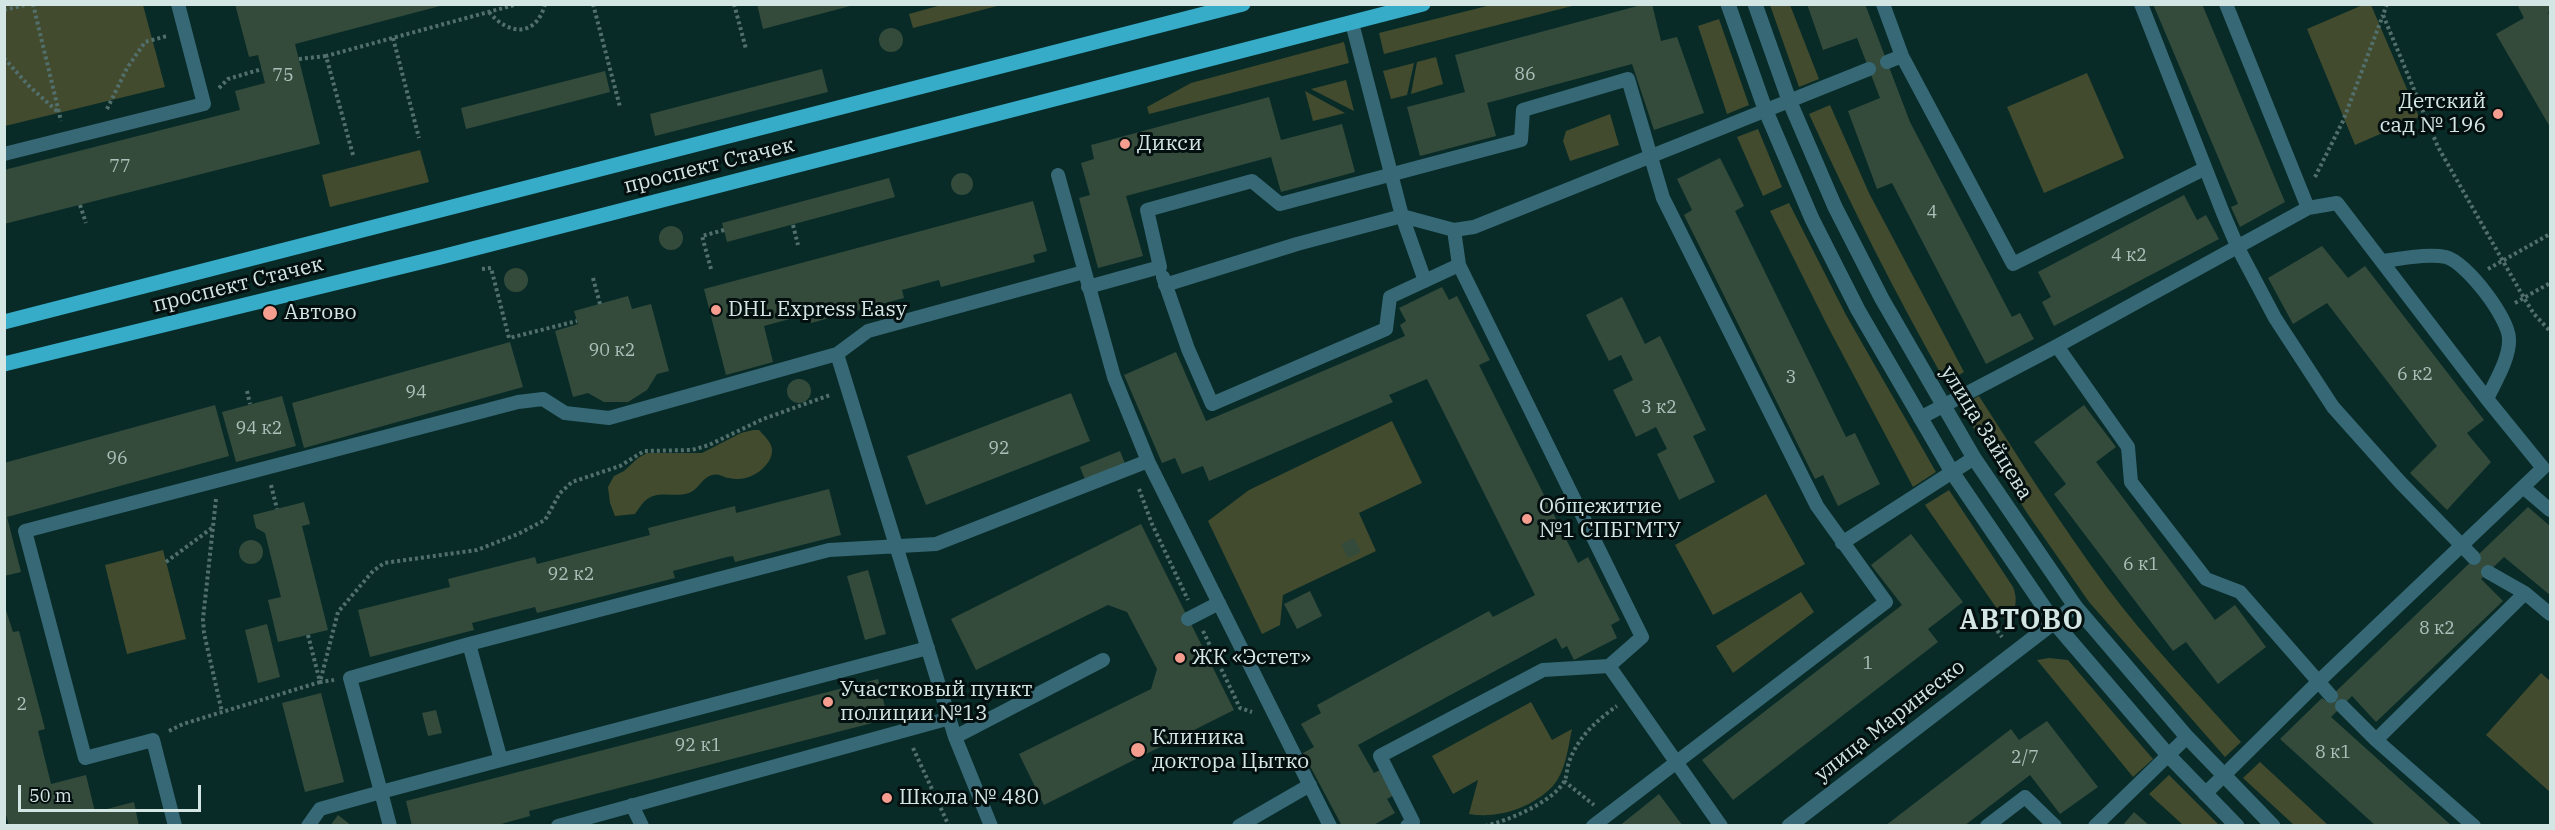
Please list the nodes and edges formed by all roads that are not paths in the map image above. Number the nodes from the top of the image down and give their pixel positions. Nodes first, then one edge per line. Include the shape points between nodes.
1 (178, 4) edge
2 (1243, 4) edge
3 (1423, 4) edge
4 (1728, 4) edge
5 (1755, 4) edge
6 (1883, 4) edge
7 (2141, 4) edge
8 (2226, 4) edge
9 (1352, 23) junction
10 (1902, 56) junction
11 (1887, 62) dead end
12 (1869, 69) dead end
13 (1789, 100) junction
14 (1765, 109) junction
15 (4, 154) edge
16 (1649, 155) junction
17 (2204, 169) junction
18 (1058, 175) dead end
19 (1390, 176) junction
20 (2306, 203) junction
21 (1402, 216) junction
22 (1454, 230) junction
23 (2238, 248) junction
24 (2382, 261) junction
25 (1459, 265) junction
26 (1160, 267) junction
27 (1084, 272) junction
28 (1425, 281) junction
29 (1165, 285) junction
30 (1088, 287) junction
31 (4, 322) edge
32 (2056, 346) junction
33 (837, 354) junction
34 (4, 364) edge
35 (2487, 399) junction
36 (1942, 405) junction
37 (1920, 417) junction
38 (1974, 458) junction
39 (1148, 461) junction
40 (1952, 472) junction
41 (2523, 487) junction
42 (2550, 510) edge
43 (1842, 543) junction
44 (896, 545) junction
45 (2462, 547) junction
46 (2474, 558) dead end
47 (2488, 572) dead end
48 (2525, 593) junction
49 (1219, 603) junction
50 (2075, 606) junction
51 (2550, 614) edge
52 (1192, 617) road end
53 (2054, 622) junction
54 (469, 644) junction
55 (928, 648) junction
56 (1103, 660) dead end
57 (1609, 666) junction
58 (2318, 682) junction
59 (2331, 696) dead end
60 (2342, 706) dead end
61 (950, 718) junction
62 (955, 737) junction
63 (2187, 737) junction
64 (2376, 740) junction
65 (2168, 755) junction
66 (501, 760) junction
67 (1678, 761) junction
68 (2223, 776) junction
69 (1310, 785) junction
70 (381, 792) junction
71 (2205, 794) junction
72 (632, 805) junction
73 (175, 825) edge
74 (308, 825) edge
75 (390, 825) edge
76 (558, 825) edge
77 (642, 825) edge
78 (991, 825) edge
79 (1239, 825) edge
80 (1330, 825) edge
81 (1407, 825) edge
82 (1593, 825) edge
83 (1721, 825) edge
84 (1789, 825) edge
85 (1987, 825) edge
86 (2055, 825) edge
87 (2095, 825) edge
88 (2237, 825) edge
89 (2273, 825) edge
90 (2474, 825) edge

1 - 15 lane via 204,104
2 - 31 main road, проспект Стачек
3 - 9 main road, проспект Стачек
4 - 14 street
5 - 13 street, улица Зайцева
6 - 10 lane
7 - 17 lane
8 - 20 lane
9 - 19 lane
9 - 34 main road, проспект Стачек via 441,257
10 - 11 lane
10 - 17 lane via 2013,264
12 - 13 lane
13 - 14 lane
13 - 36 street, улица Зайцева via 1835,207
14 - 16 lane
14 - 37 street via 1812,219 1858,310
16 - 19 lane via 1628,79 1523,110 1521,140
16 - 22 lane via 1474,227
16 - 43 lane via 1663,198 1688,249 1816,506
17 - 23 lane
18 - 27 lane
19 - 21 lane
19 - 26 lane via 1280,204 1252,181 1147,210
20 - 23 lane
20 - 24 lane via 2337,203
21 - 22 lane
21 - 28 lane
21 - 29 lane
22 - 25 lane
23 - 32 lane
23 - 45 lane via 2275,318 2333,407
24 - 35 lane
24 - 35 lane via 2448,258 2459,263 2472,278 2508,328 2508,350
25 - 28 lane
25 - 57 lane via 1642,636
26 - 29 lane
26 - 30 lane
27 - 30 lane
27 - 33 lane via 868,331
28 - 29 lane via 1390,297 1386,328 1212,404
30 - 39 lane via 1114,377
32 - 36 lane
32 - 58 lane via 2128,447 2131,483 2206,579 2240,592
33 - 44 lane
33 - 73 lane via 609,418 565,413 543,399 518,402 25,531 85,758 153,740
35 - 41 lane via 2543,468
36 - 37 lane
36 - 38 street, улица Зайцева
37 - 40 street
38 - 40 lane
38 - 50 street, улица Зайцева
39 - 44 lane via 936,544
39 - 49 lane
40 - 43 lane
40 - 53 street
41 - 42 lane
41 - 45 lane
43 - 67 lane via 1886,602
44 - 54 lane via 829,549
44 - 55 lane
45 - 46 lane
45 - 58 lane
47 - 48 lane
48 - 51 lane
48 - 64 lane
49 - 52 lane
49 - 69 lane
50 - 53 street, улица Маринеско
50 - 63 street, улица Зайцева
53 - 65 street
53 - 84 street, улица Маринеско
54 - 66 lane
54 - 70 lane via 350,678
55 - 61 lane
55 - 66 lane
56 - 62 lane
57 - 67 lane
57 - 81 lane via 1543,670 1380,756 1413,822
58 - 59 lane
58 - 68 lane
60 - 64 lane
61 - 62 lane
61 - 72 lane
62 - 78 lane
63 - 65 lane
63 - 68 street, улица Зайцева
64 - 90 lane
65 - 71 street
65 - 87 lane
66 - 70 lane
67 - 82 lane
67 - 83 lane
68 - 71 lane
68 - 89 street, улица Зайцева
69 - 79 lane
69 - 80 lane
70 - 74 lane via 320,809
70 - 75 lane
71 - 88 street
72 - 76 lane
72 - 77 lane
85 - 86 lane via 2025,797

